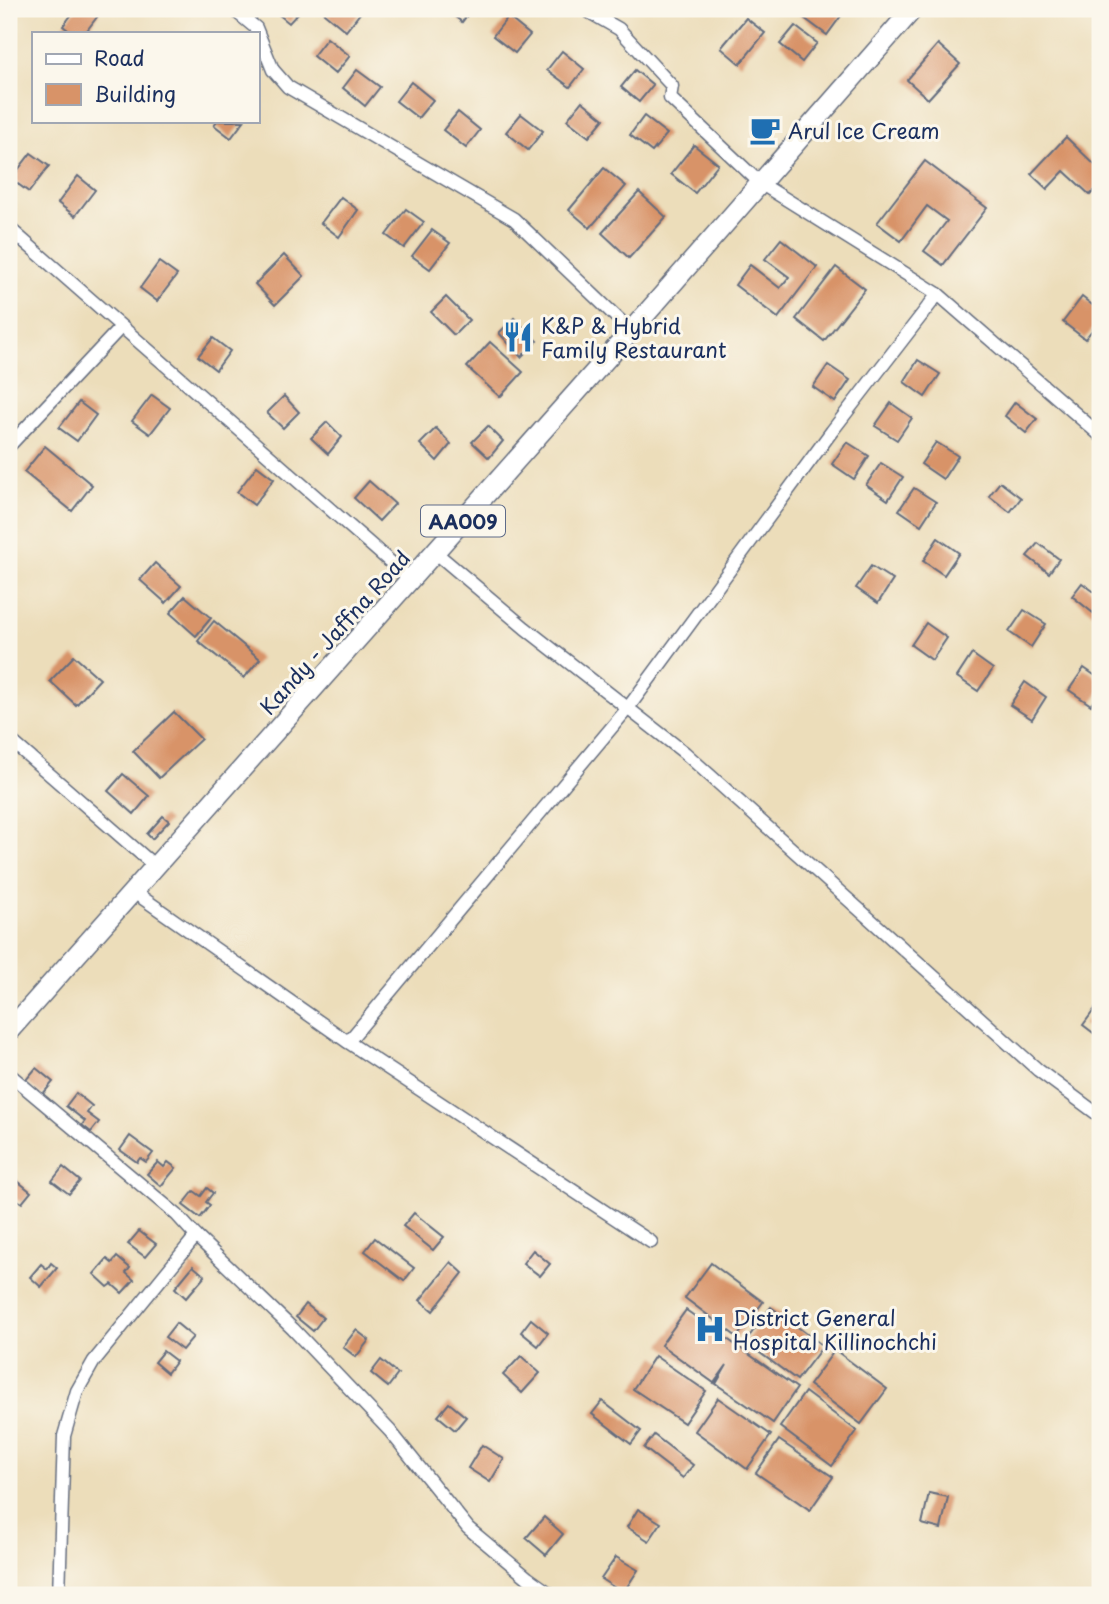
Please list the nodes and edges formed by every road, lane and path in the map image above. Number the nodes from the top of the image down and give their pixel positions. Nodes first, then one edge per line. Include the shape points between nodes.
1 (233, 9) edge
2 (584, 9) edge
3 (913, 9) edge
4 (258, 32) edge
5 (259, 35) edge
6 (760, 183) junction
7 (9, 228) edge
8 (939, 294) junction
9 (121, 327) junction
10 (631, 331) junction
11 (1100, 435) edge
12 (9, 446) edge
13 (435, 552) junction
14 (411, 580) junction
15 (628, 708) junction
16 (9, 739) edge
17 (156, 867) junction
18 (134, 892) junction
19 (9, 1031) edge
20 (348, 1042) junction
21 (9, 1074) edge
22 (1100, 1116) edge
23 (196, 1236) junction
24 (651, 1242) dead end
25 (59, 1595) edge
26 (552, 1595) edge

1 - 4 street
2 - 6 street via 619,29 672,86 670,98
3 - 6 highway, Kandy - Jaffna Road / AA009
5 - 10 street via 273,69 288,87 514,219
6 - 8 street
6 - 10 highway, Kandy - Jaffna Road / AA009
7 - 9 street
8 - 11 street
8 - 15 street
9 - 12 street
9 - 14 street
10 - 13 highway, Kandy - Jaffna Road / AA009
13 - 14 highway, Kandy - Jaffna Road / AA009
13 - 15 street
14 - 17 highway, Kandy - Jaffna Road / AA009
15 - 20 street
15 - 22 street via 685,753 1038,1070
16 - 17 street
17 - 18 highway, Kandy - Jaffna Road / AA009
18 - 19 highway, Kandy - Jaffna Road / AA009
18 - 20 street
20 - 24 street
21 - 23 street
23 - 25 street via 94,1361 77,1391 64,1436
23 - 26 street via 390,1431 468,1528

